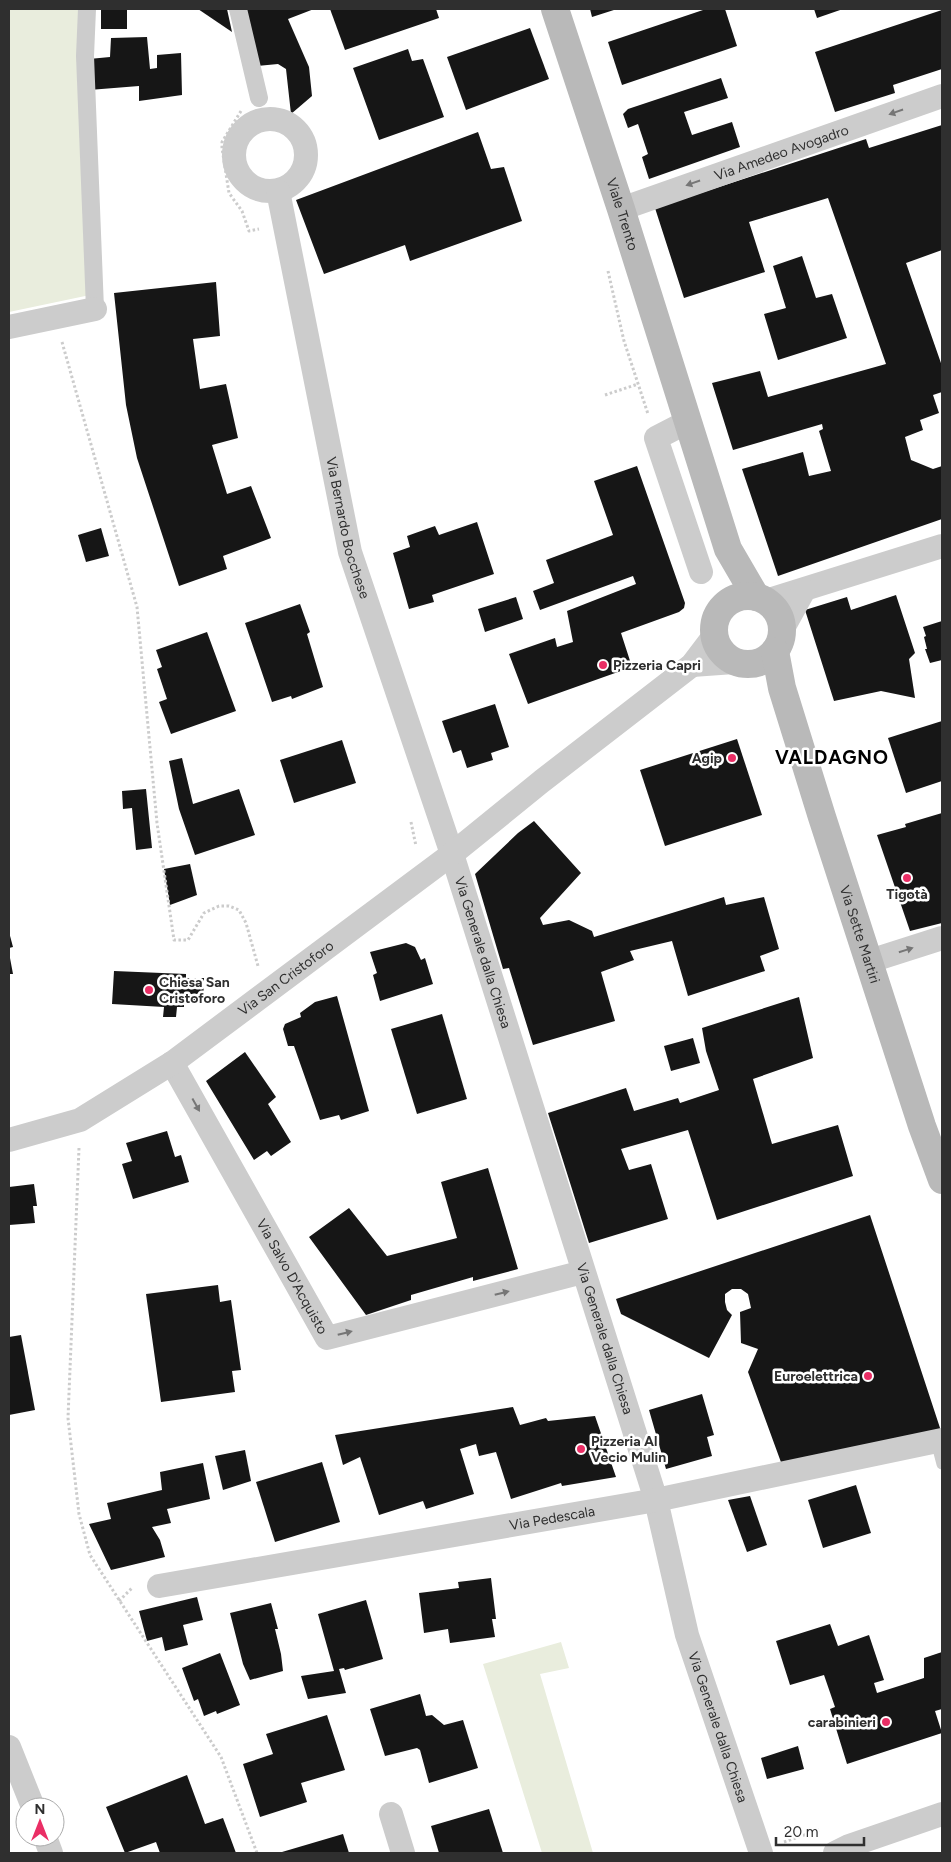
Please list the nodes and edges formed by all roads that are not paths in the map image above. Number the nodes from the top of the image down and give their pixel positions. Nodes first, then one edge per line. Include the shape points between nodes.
1 (87, 9) edge
2 (238, 9) edge
3 (555, 9) edge
4 (942, 96) edge
5 (259, 98) dead end
6 (278, 191) dead end
7 (621, 208) junction
8 (95, 309) joint
9 (9, 327) edge
10 (687, 422) junction
11 (942, 546) edge
12 (728, 550) junction
13 (701, 572) dead end
14 (804, 590) junction
15 (761, 599) junction
16 (716, 625) junction
17 (779, 640) junction
18 (740, 663) junction
19 (692, 665) junction
20 (782, 688) junction
21 (452, 854) junction
22 (942, 938) edge
23 (870, 962) junction
24 (172, 1063) junction
25 (9, 1140) edge
26 (942, 1180) edge
27 (583, 1272) junction
28 (939, 1440) edge
29 (942, 1464) edge
30 (656, 1500) junction
31 (159, 1586) dead end
32 (9, 1747) edge
33 (29, 1797) edge
34 (391, 1814) dead end
35 (942, 1814) edge
36 (403, 1853) edge
37 (761, 1853) edge
38 (835, 1853) edge

1 - 8 street via 85,56
2 - 5 street
3 - 7 main road, Viale Trento
4 -> 7 street, Via Amedeo Avogadro
6 - 21 street, Via Bernardo Bocchese via 350,552
7 - 10 main road, Viale Trento
8 - 9 street
10 - 12 main road, Viale Trento
10 - 13 street via 656,438
11 - 14 street
12 - 15 main road
12 - 16 main road
14 - 15 street
14 - 17 street
15 - 16 main road via 744,596 734,599 724,605
15 - 17 main road via 780,618
16 - 18 main road via 718,646 725,655
16 - 19 street, Via San Cristoforo
17 - 18 main road via 767,659
17 - 20 main road, Via Sette Martiri
18 - 19 street
18 - 20 main road
19 - 21 street, Via San Cristoforo
20 - 23 main road, Via Sette Martiri
21 - 24 street, Via San Cristoforo
21 - 27 street, Via Generale dalla Chiesa
23 -> 22 street
23 - 26 main road, Via Sette Martiri
24 - 25 street, Via San Cristoforo via 80,1120
24 -> 27 street, Via Salvo D'Acquisto via 327,1338
27 - 30 street, Via Generale dalla Chiesa
28 - 29 lane
28 - 30 street, Via Pedescala
30 - 31 street, Via Pedescala
30 - 37 street, Via Generale dalla Chiesa via 687,1635
32 - 33 street
34 - 36 street
35 - 38 street

